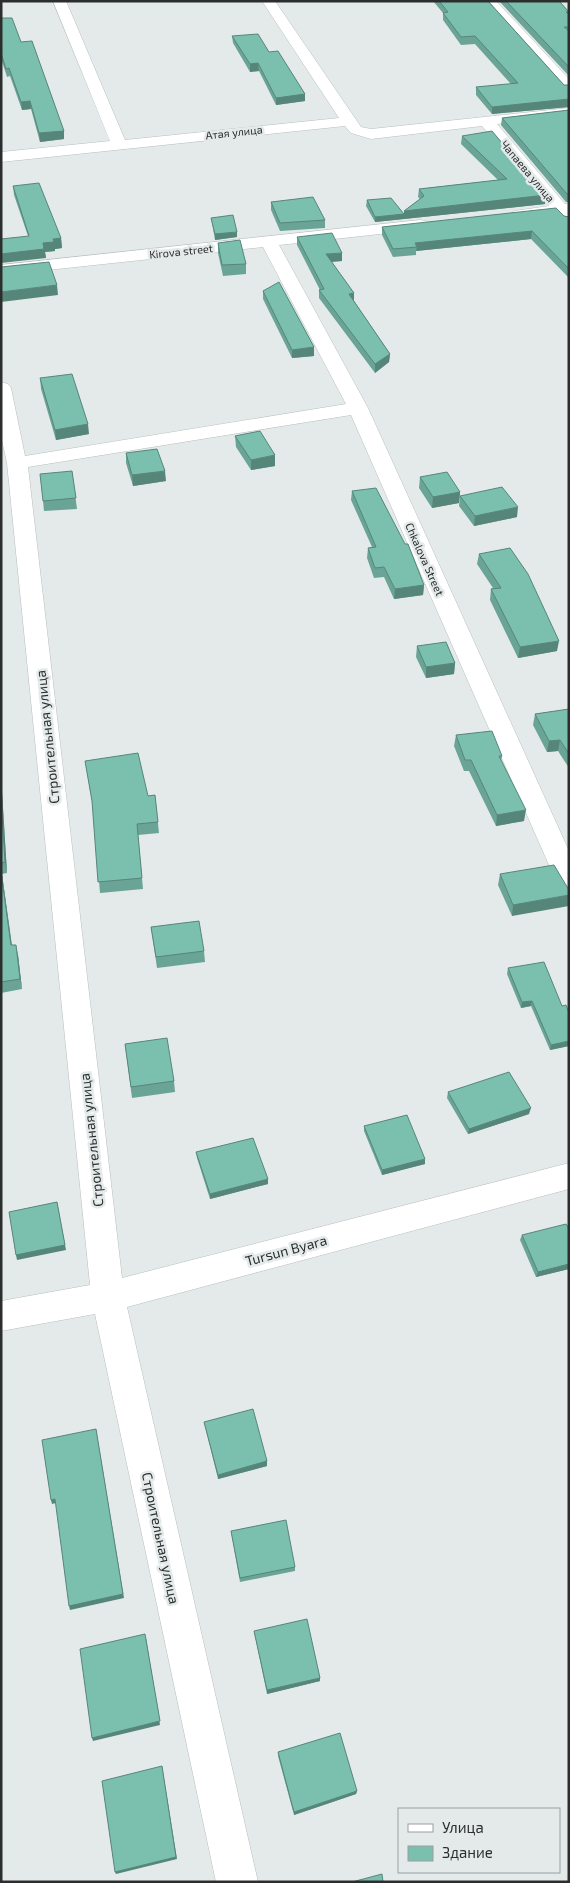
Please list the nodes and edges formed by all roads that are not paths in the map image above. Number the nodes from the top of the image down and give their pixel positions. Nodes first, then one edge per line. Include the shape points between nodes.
1 (59, 1) edge
2 (268, 1) edge
3 (489, 1) edge
4 (569, 88) edge
5 (569, 112) edge
6 (349, 121) junction
7 (487, 122) junction
8 (119, 144) junction
9 (1, 157) edge
10 (566, 212) edge
11 (502, 216) edge
12 (434, 223) edge
13 (269, 242) junction
14 (1, 270) edge
15 (1, 388) edge
16 (358, 408) junction
17 (17, 463) junction
18 (569, 881) edge
19 (569, 1176) edge
20 (108, 1297) junction
21 (1, 1316) edge
22 (236, 1882) edge

1 - 8 street
2 - 6 street
3 - 4 street
5 - 7 street
6 - 7 street via 356,130 371,134
6 - 8 street, Атая улица
7 - 10 street, Чапаева улица
8 - 9 street, Атая улица
10 - 11 street
12 - 13 street, Kirova street
13 - 14 street, Kirova street
13 - 16 street, Chkalova Street
15 - 17 street, Строительная улица
16 - 17 street
16 - 18 street, Chkalova Street
17 - 20 street, Строительная улица
19 - 20 street, Tursun Byara
20 - 21 street, Tursun Byara
20 - 22 street, Строительная улица

